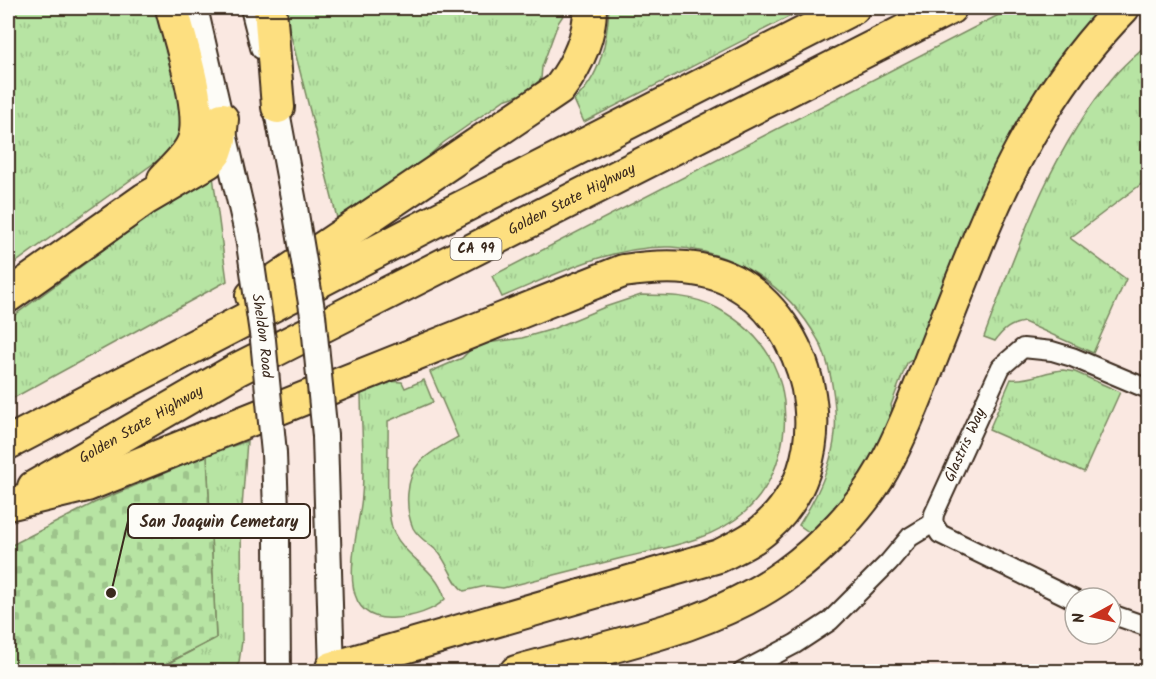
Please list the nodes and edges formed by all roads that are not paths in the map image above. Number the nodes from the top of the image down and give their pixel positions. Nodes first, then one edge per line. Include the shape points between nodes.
1 (172, 8) edge
2 (195, 8) edge
3 (253, 8) edge
4 (270, 8) edge
5 (590, 8) edge
6 (853, 8) edge
7 (950, 8) edge
8 (1123, 8) edge
9 (278, 107) junction
10 (222, 119) junction
11 (145, 199) junction
12 (8, 296) edge
13 (127, 381) junction
14 (1149, 389) edge
15 (8, 443) edge
16 (8, 503) edge
17 (933, 523) junction
18 (1063, 594) edge
19 (1123, 618) edge
20 (1149, 627) edge
21 (328, 670) edge
22 (278, 672) edge
23 (516, 672) edge
24 (742, 672) edge

1 - 11 highway via 192,88 197,130 193,144
2 - 10 main road, Sheldon Road
3 - 9 main road
4 - 9 highway
5 - 13 highway via 584,44 574,68 559,88
6 - 13 highway, CA 99
7 - 16 highway, Golden State Highway / CA 99 via 238,369
8 - 23 highway via 1070,69 1041,111 1010,169 882,471 842,523 786,575 740,602 645,636
9 - 21 main road, bridge via 313,315 325,436
10 - 11 highway via 220,140 208,162
10 - 22 main road, Sheldon Road, bridge via 248,237 263,340 274,453
11 - 12 highway
13 - 15 highway, CA 99
14 - 17 street, Glastris Way via 1072,357 1023,348 1001,367
16 - 21 highway via 87,485 623,271 652,266 716,274 744,288 783,326 807,379 810,432 796,487 766,528 720,556
17 - 18 street via 940,534
17 - 24 street via 910,537 830,621
19 - 20 street

